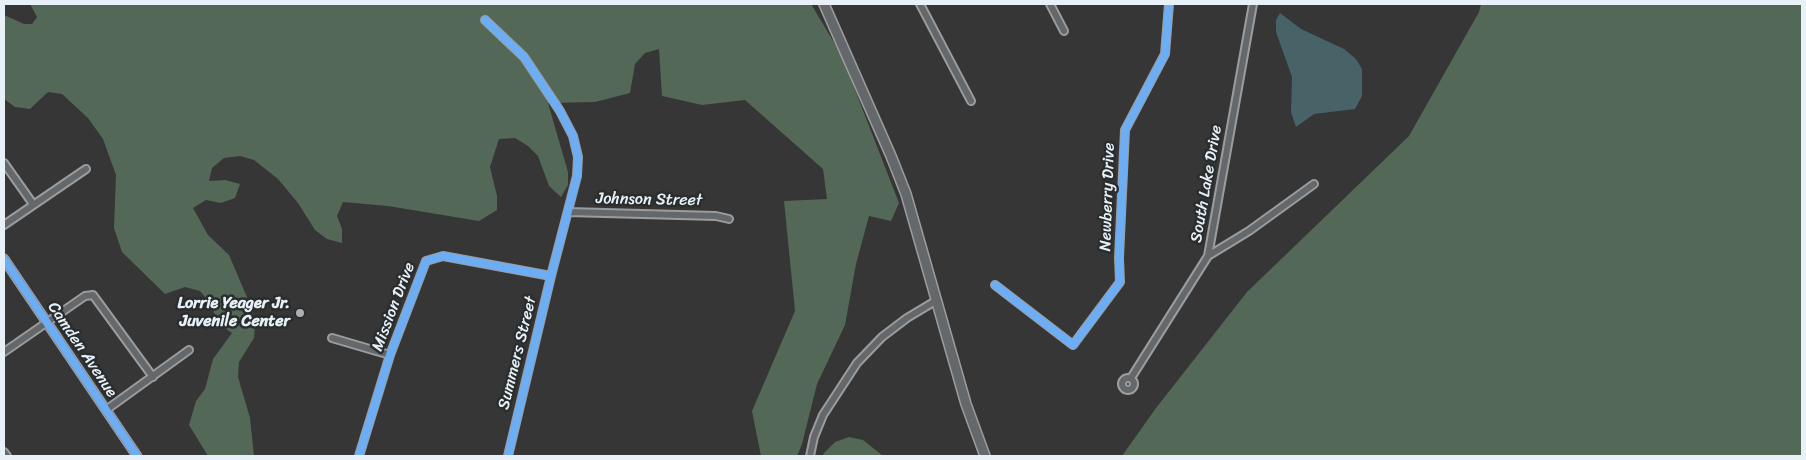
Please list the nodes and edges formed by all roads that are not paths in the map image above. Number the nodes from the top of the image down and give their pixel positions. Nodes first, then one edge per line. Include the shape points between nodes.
1 (824, 4) edge
2 (920, 4) edge
3 (1050, 4) edge
4 (1169, 4) edge
5 (1253, 4) edge
6 (485, 20) dead end
7 (1064, 31) dead end
8 (972, 101) dead end
9 (4, 163) edge
10 (86, 169) dead end
11 (1314, 184) dead end
12 (33, 204) junction
13 (568, 212) junction
14 (729, 220) dead end
15 (4, 225) edge
16 (1208, 256) junction
17 (4, 259) edge
18 (551, 276) junction
19 (995, 285) dead end
20 (937, 300) junction
21 (47, 322) junction
22 (332, 338) dead end
23 (189, 350) dead end
24 (4, 352) edge
25 (390, 355) junction
26 (153, 377) junction
27 (1131, 378) dead end
28 (106, 410) junction
29 (4, 452) edge
30 (6, 456) edge
31 (137, 456) edge
32 (359, 456) edge
33 (508, 456) edge
34 (810, 456) edge
35 (985, 456) edge

1 - 20 main road via 891,156
2 - 8 street
3 - 7 street
4 - 19 street, Newberry Drive via 1165,54 1125,130 1120,282 1073,345
5 - 16 street, South Lake Drive
6 - 13 street, Summers Street via 524,57 573,136 578,157 577,176
9 - 12 street
10 - 12 street
11 - 16 street
12 - 15 street
13 - 14 street, Johnson Street via 716,216
13 - 18 street, Summers Street
16 - 27 street, South Lake Drive
17 - 21 street, Camden Avenue
18 - 25 street, Mission Drive via 443,256 426,261
18 - 33 street, Summers Street
20 - 34 street via 882,337 857,363 824,414
20 - 35 main road via 966,404
21 - 24 street
21 - 26 street via 84,296 93,295
21 - 28 street, Camden Avenue
22 - 25 street
23 - 26 street
25 - 32 street, Mission Drive
26 - 28 street
28 - 31 street, Camden Avenue
29 - 30 street

